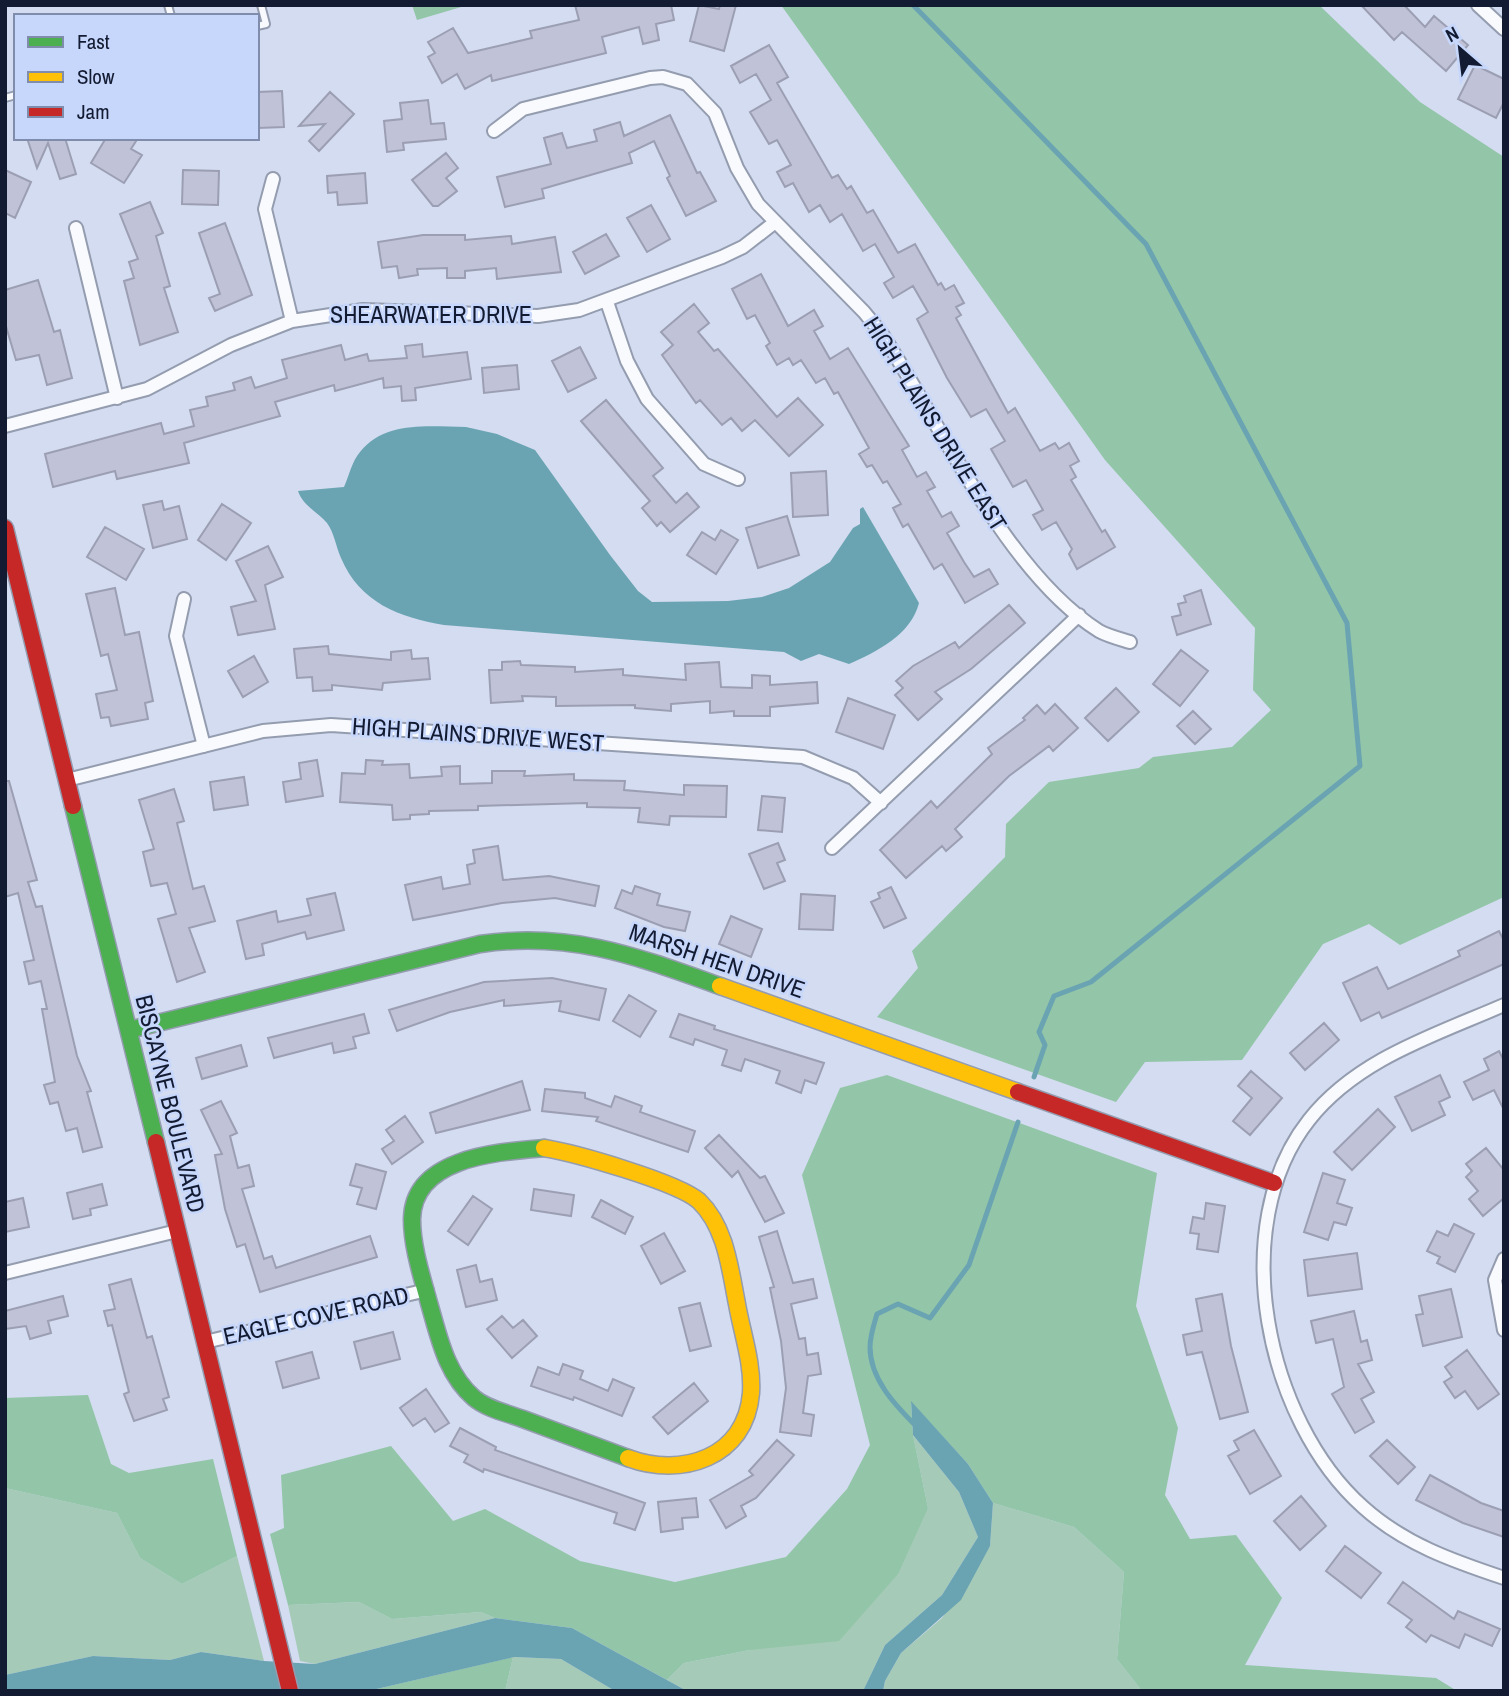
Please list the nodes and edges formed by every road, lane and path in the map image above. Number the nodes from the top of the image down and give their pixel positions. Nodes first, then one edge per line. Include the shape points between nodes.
1 (261, 5) edge
2 (1478, 5) edge
3 (259, 25) edge
4 (1504, 29) edge
5 (495, 131) dead end
6 (273, 179) dead end
7 (774, 223) junction
8 (76, 228) dead end
9 (607, 302) junction
10 (292, 321) junction
11 (117, 398) junction
12 (5, 426) edge
13 (738, 479) dead end
14 (5, 528) edge
15 (184, 598) dead end
16 (1079, 615) junction
17 (1130, 642) dead end
18 (204, 746) junction
19 (68, 780) junction
20 (881, 803) junction
21 (832, 848) dead end
22 (1504, 1006) edge
23 (129, 1030) junction
24 (1274, 1183) junction
25 (177, 1231) junction
26 (1504, 1259) edge
27 (5, 1273) edge
28 (427, 1290) junction
29 (1504, 1330) edge
30 (205, 1342) junction
31 (1504, 1578) edge
32 (290, 1691) edge

1 - 3 lane via 266,23
2 - 4 street
5 - 7 street, HIGH PLAINS DRIVE EAST via 523,109 624,84 663,78 687,84 715,113 747,187
6 - 10 street via 265,209
7 - 9 street, SHEARWATER DRIVE via 722,257
7 - 16 street, HIGH PLAINS DRIVE EAST via 882,334 1013,547
8 - 11 street
9 - 10 street, SHEARWATER DRIVE via 538,316 363,310
9 - 13 street via 646,399 704,464
10 - 11 street, SHEARWATER DRIVE via 230,345 147,389
11 - 12 street, SHEARWATER DRIVE
14 - 19 street, BISCAYNE BOULEVARD
15 - 18 street via 176,636
16 - 17 street, HIGH PLAINS DRIVE EAST via 1101,632
16 - 20 street
18 - 19 street, HIGH PLAINS DRIVE WEST
18 - 20 street, HIGH PLAINS DRIVE WEST via 263,731 331,726 774,753 832,767 853,778
19 - 23 street, BISCAYNE BOULEVARD
20 - 21 street
22 - 24 street via 1360,1073 1309,1119
23 - 24 street, MARSH HEN DRIVE via 480,944 514,938 569,939 628,953
23 - 25 street, BISCAYNE BOULEVARD
24 - 31 street via 1264,1234 1266,1304 1287,1392 1312,1445 1357,1501 1399,1534 1446,1558
25 - 27 street
25 - 30 street, BISCAYNE BOULEVARD
26 - 29 street via 1495,1280
28 - 28 street via 412,1223 415,1202 424,1184 456,1164 533,1149 569,1152 696,1198 713,1215 722,1235 750,1373 748,1413 739,1431 711,1458 671,1469 651,1467 482,1404 453,1374
28 - 30 street, EAGLE COVE ROAD
30 - 32 street, BISCAYNE BOULEVARD

